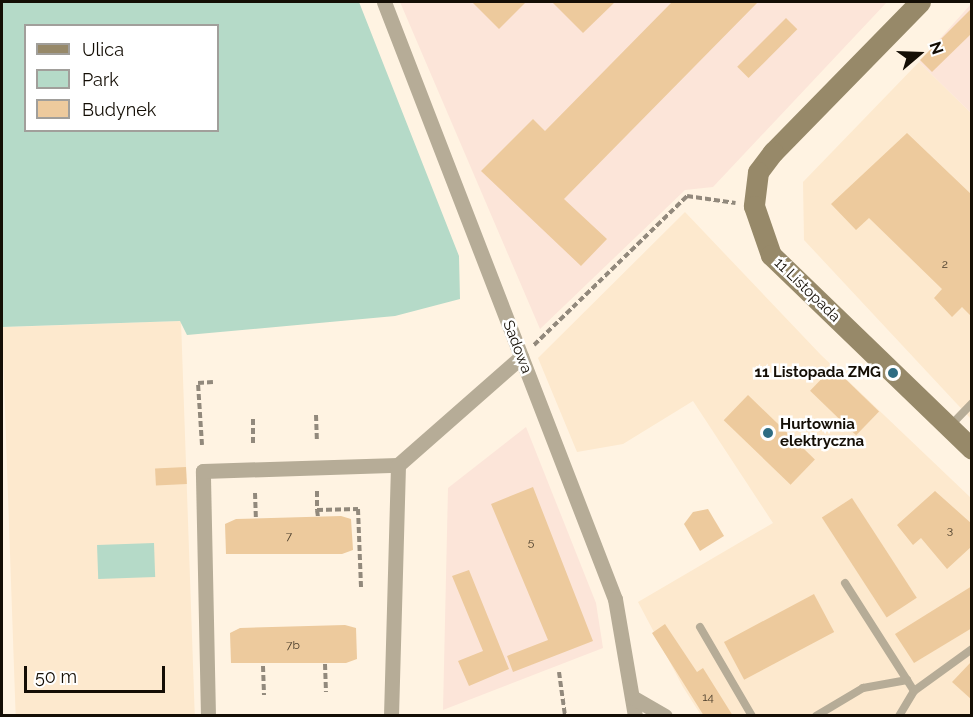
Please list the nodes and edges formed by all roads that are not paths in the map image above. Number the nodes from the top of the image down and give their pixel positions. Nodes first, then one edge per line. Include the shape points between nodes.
1 (384, 2) edge
2 (920, 2) edge
3 (521, 357) junction
4 (972, 403) edge
5 (949, 427) junction
6 (972, 448) edge
7 (398, 465) junction
8 (845, 583) dead end
9 (700, 627) dead end
10 (972, 649) edge
11 (907, 680) junction
12 (914, 691) junction
13 (632, 697) junction
14 (208, 716) edge
15 (391, 716) edge
16 (634, 716) edge
17 (665, 716) edge
18 (752, 716) edge
19 (816, 716) edge
20 (899, 716) edge

1 - 3 street, Sadowa
2 - 5 street, 11 Listopada via 772,152 759,172 754,206 771,255
3 - 7 street
3 - 13 street, Sadowa via 615,599
4 - 5 lane
5 - 6 street, 11 Listopada
7 - 14 street via 203,471
7 - 15 street
8 - 11 lane
9 - 18 lane
10 - 12 lane
11 - 12 lane
11 - 19 lane via 863,688
12 - 20 lane
13 - 16 street, Sadowa
13 - 17 street

